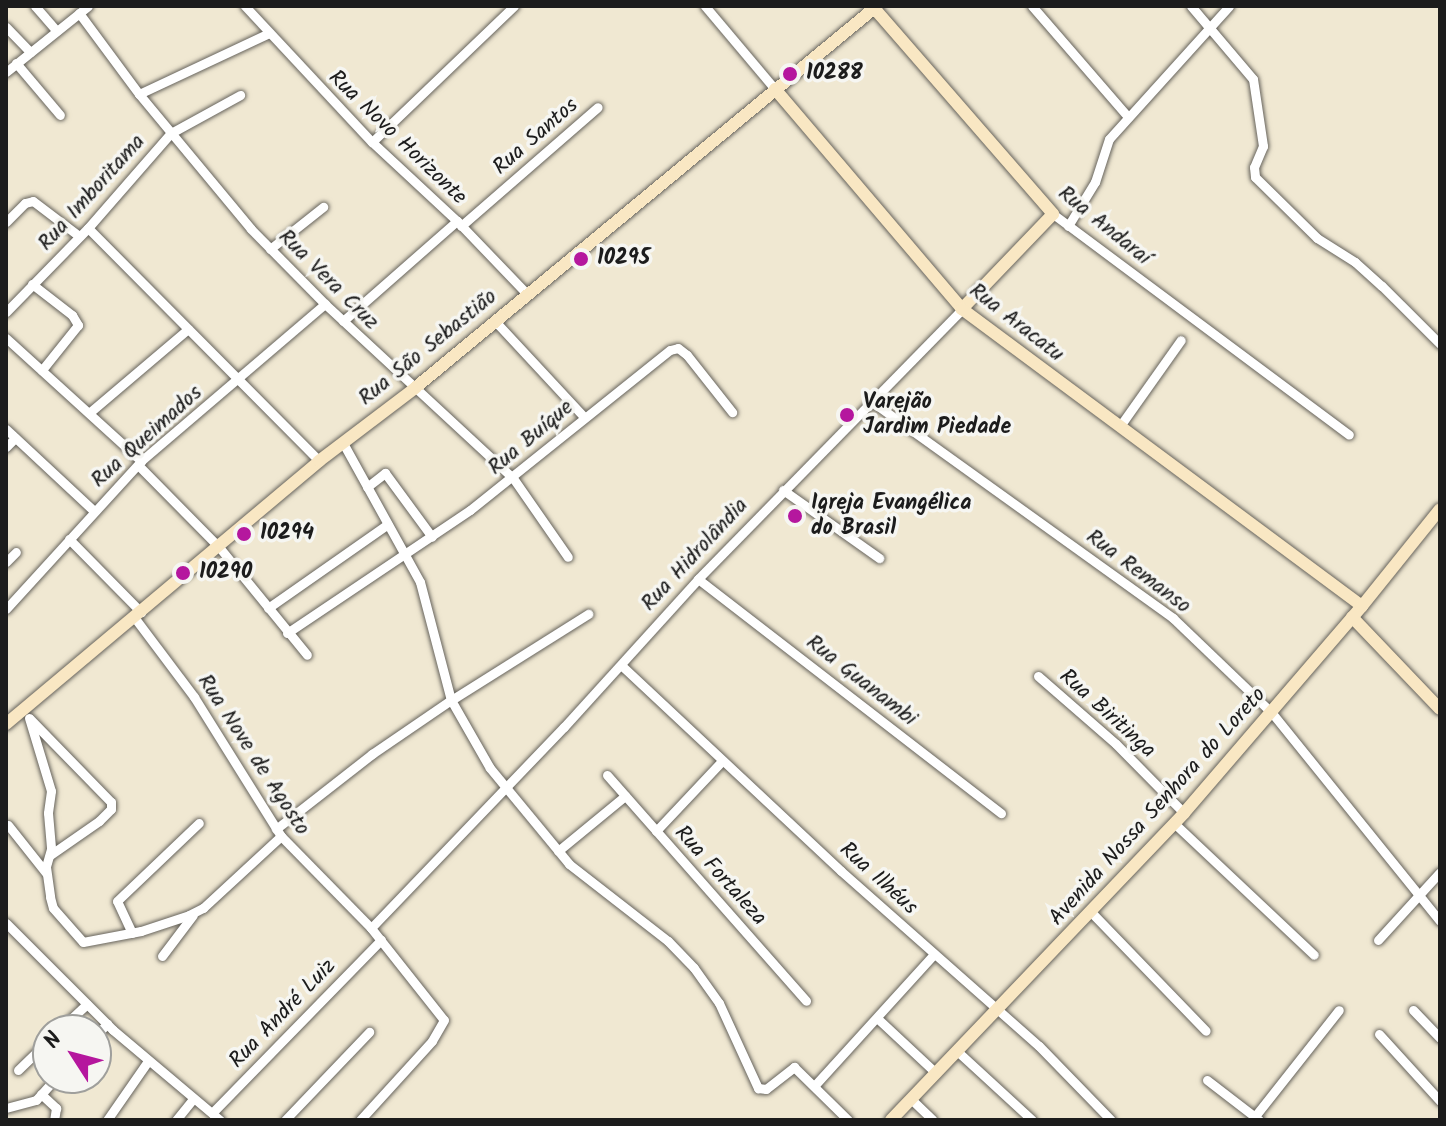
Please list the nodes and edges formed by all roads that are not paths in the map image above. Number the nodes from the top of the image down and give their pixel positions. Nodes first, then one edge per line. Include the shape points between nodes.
1 (35, 6) edge
2 (88, 6) edge
3 (258, 6) edge
4 (514, 6) edge
5 (705, 6) edge
6 (1032, 6) edge
7 (1191, 6) edge
8 (1229, 6) edge
9 (875, 7) edge
10 (246, 9) edge
11 (79, 13) junction
12 (6, 27) edge
13 (1209, 28) junction
14 (57, 31) junction
15 (269, 33) junction
16 (30, 52) junction
17 (16, 63) junction
18 (6, 72) edge
19 (775, 89) junction
20 (139, 94) junction
21 (240, 95) dead end
22 (598, 107) dead end
23 (60, 115) dead end
24 (1128, 117) junction
25 (171, 133) junction
26 (372, 142) junction
27 (323, 207) dead end
28 (1053, 214) junction
29 (6, 222) edge
30 (459, 224) junction
31 (1068, 226) junction
32 (84, 232) junction
33 (270, 249) junction
34 (32, 284) junction
35 (526, 293) junction
36 (325, 304) junction
37 (962, 309) junction
38 (6, 312) edge
39 (494, 320) junction
40 (343, 321) junction
41 (188, 329) junction
42 (6, 338) edge
43 (1181, 340) dead end
44 (1440, 344) edge
45 (42, 370) junction
46 (237, 379) junction
47 (415, 388) junction
48 (871, 401) junction
49 (732, 412) dead end
50 (89, 413) junction
51 (584, 417) junction
52 (1120, 426) junction
53 (6, 429) edge
54 (1349, 435) dead end
55 (15, 438) junction
56 (343, 443) junction
57 (6, 447) edge
58 (319, 461) junction
59 (140, 463) junction
60 (513, 478) junction
61 (367, 487) junction
62 (783, 490) junction
63 (93, 510) junction
64 (1438, 516) edge
65 (388, 524) junction
66 (432, 537) junction
67 (69, 539) junction
68 (219, 547) junction
69 (16, 552) dead end
70 (405, 553) junction
71 (568, 557) dead end
72 (879, 558) dead end
73 (6, 562) edge
74 (698, 579) junction
75 (1362, 606) junction
76 (268, 608) junction
77 (6, 609) edge
78 (588, 614) dead end
79 (138, 615) junction
80 (1352, 617) junction
81 (287, 633) junction
82 (307, 655) dead end
83 (621, 665) junction
84 (1038, 676) dead end
85 (452, 699) junction
86 (1440, 709) edge
87 (1272, 713) junction
88 (26, 714) junction
89 (6, 724) edge
90 (722, 761) junction
91 (607, 775) dead end
92 (504, 786) junction
93 (625, 796) junction
94 (1001, 813) dead end
95 (1179, 818) junction
96 (199, 823) dead end
97 (8, 825) edge
98 (656, 831) junction
99 (278, 833) junction
100 (558, 851) junction
101 (50, 855) junction
102 (1440, 872) edge
103 (46, 873) junction
104 (1419, 894) junction
105 (195, 912) junction
106 (1091, 912) junction
107 (1440, 921) edge
108 (6, 923) edge
109 (371, 928) junction
110 (132, 933) junction
111 (381, 940) junction
112 (1378, 940) dead end
113 (934, 954) junction
114 (1314, 955) dead end
115 (162, 956) dead end
116 (806, 1001) dead end
117 (87, 1004) junction
118 (998, 1008) junction
119 (1339, 1010) dead end
120 (1413, 1010) dead end
121 (76, 1014) edge
122 (97, 1014) edge
123 (877, 1018) junction
124 (112, 1029) edge
125 (1206, 1031) dead end
126 (369, 1032) dead end
127 (1379, 1034) dead end
128 (1440, 1038) edge
129 (957, 1051) junction
130 (32, 1056) edge
131 (148, 1061) junction
132 (18, 1070) dead end
133 (936, 1073) junction
134 (1207, 1080) dead end
135 (815, 1085) junction
136 (41, 1094) joint
137 (193, 1099) junction
138 (911, 1099) junction
139 (1440, 1101) edge
140 (6, 1108) edge
141 (216, 1116) edge
142 (1255, 1119) edge
143 (54, 1120) edge
144 (107, 1120) edge
145 (176, 1120) edge
146 (285, 1120) edge
147 (360, 1120) edge
148 (848, 1120) edge
149 (891, 1120) edge
150 (933, 1120) edge
151 (1032, 1120) edge
152 (1111, 1120) edge

1 - 14 street
2 - 11 street
3 - 10 street
4 - 26 street
5 - 19 street, Rua Aracatu
6 - 24 street
7 - 13 street
8 - 13 street
9 - 19 street, Rua São Sebastião
9 - 28 street, Rua Andaraí
10 - 15 street, Rua Novo Horizonte
11 - 14 street
11 - 20 street, Rua Vera Cruz
12 - 16 street
13 - 24 street
13 - 44 street via 1253,79 1263,146 1255,177 1317,238 1382,286
14 - 16 street
15 - 20 street
15 - 26 street, Rua Novo Horizonte
16 - 17 street
17 - 18 street
17 - 23 street
19 - 35 street, Rua São Sebastião
19 - 37 street, Rua Aracatu
20 - 25 street, Rua Vera Cruz
21 - 25 street
22 - 30 street, Rua Santos
24 - 31 street via 1109,139 1095,182
25 - 32 street, Rua Imboritama
25 - 33 street, Rua Vera Cruz
26 - 30 street, Rua Novo Horizonte
27 - 33 street
28 - 31 street, Rua Andaraí
28 - 37 street, Rua Hidrolândia
29 - 32 street via 33,201
30 - 35 street, Rua Novo Horizonte
30 - 40 street, Rua Santos
31 - 54 street, Rua Andaraí
32 - 34 street, Rua Imboritama
32 - 41 street
33 - 36 street, Rua Vera Cruz
34 - 38 street, Rua Imboritama
34 - 45 street via 78,325
35 - 39 street, Rua São Sebastião
36 - 40 street, Rua Vera Cruz
36 - 46 street, Rua Queimados
37 - 48 street, Rua Hidrolândia
37 - 52 street, Rua Aracatu
39 - 47 street, Rua São Sebastião
39 - 51 street
40 - 47 street, Rua Vera Cruz
41 - 46 street
41 - 50 street
42 - 45 street
43 - 52 street
45 - 50 street
46 - 58 street
46 - 59 street, Rua Queimados
47 - 56 street, Rua São Sebastião
47 - 60 street, Rua Vera Cruz
48 - 62 street, Rua Hidrolândia
48 - 87 street, Rua Remanso via 1173,618
49 - 51 street, Rua Buíque via 678,348 654,360
50 - 59 street
51 - 60 street, Rua Buíque
52 - 75 street, Rua Aracatu
53 - 55 street
55 - 57 street
55 - 63 street
56 - 58 street, Rua São Sebastião
56 - 61 street
58 - 68 street, Rua São Sebastião
59 - 63 street, Rua Queimados
59 - 68 street
60 - 66 street, Rua Buíque
60 - 71 street, Rua Vera Cruz
61 - 65 street
61 - 66 street via 385,473
62 - 72 street
62 - 74 street, Rua Hidrolândia
63 - 67 street, Rua Queimados
64 - 75 street, Avenida Nossa Senhora do Loreto
65 - 70 street
65 - 76 street
66 - 70 street, Rua Buíque
67 - 77 street, Rua Queimados
67 - 79 street, Rua Nove de Agosto
68 - 76 street
68 - 79 street, Rua São Sebastião
69 - 73 street
70 - 81 street, Rua Buíque
70 - 85 street via 420,582 436,656
74 - 83 street, Rua Hidrolândia
74 - 94 street, Rua Guanambi
75 - 80 street, Avenida Nossa Senhora do Loreto
76 - 81 street
78 - 85 street
79 - 88 street, Rua São Sebastião
79 - 99 street, Rua Nove de Agosto
80 - 86 street
80 - 87 street, Avenida Nossa Senhora do Loreto
81 - 82 street
83 - 90 street, Rua Ilhéus
83 - 92 street, Rua Hidrolândia
84 - 95 street, Rua Biritinga via 1116,744
85 - 92 street via 472,741
85 - 99 street via 372,754
87 - 95 street, Avenida Nossa Senhora do Loreto
87 - 104 street, Rua Remanso
88 - 89 street, Rua São Sebastião
88 - 101 street via 51,791
88 - 101 street via 112,806
90 - 98 street
90 - 113 street, Rua Ilhéus
91 - 93 street, Rua Fortaleza
92 - 100 street
92 - 109 street, Rua Hidrolândia
93 - 98 street, Rua Fortaleza
93 - 100 street
95 - 106 street, Avenida Nossa Senhora do Loreto
95 - 114 street, Rua Biritinga
96 - 110 street via 117,901
97 - 103 street
98 - 116 street, Rua Fortaleza
99 - 105 street
99 - 109 street, Rua Nove de Agosto
100 - 135 street via 694,968 719,1003 758,1088 766,1089 791,1067
101 - 103 street
102 - 104 street
103 - 110 street via 53,908 83,942
104 - 107 street, Rua Remanso
104 - 112 street
105 - 110 street
105 - 115 street
106 - 118 street, Avenida Nossa Senhora do Loreto
106 - 125 street
108 - 117 street
109 - 111 street, Rua Nove de Agosto
111 - 141 street, Rua André Luiz
111 - 147 street, Rua Nove de Agosto via 442,1016 441,1030
113 - 118 street, Rua Ilhéus
113 - 123 street
117 - 121 street
117 - 122 street
118 - 129 street, Avenida Nossa Senhora do Loreto
118 - 152 street, Rua Ilhéus
119 - 142 street
120 - 128 street
123 - 133 street
123 - 135 street
124 - 131 street
126 - 146 street
127 - 139 street
129 - 133 street, Avenida Nossa Senhora do Loreto
129 - 151 street
130 - 132 street
131 - 137 street
131 - 144 street
133 - 138 street, Avenida Nossa Senhora do Loreto
134 - 142 street
135 - 148 street
136 - 140 street via 29,1104
136 - 143 street via 56,1108
137 - 141 street
137 - 145 street
138 - 149 street, Avenida Nossa Senhora do Loreto
138 - 150 street

